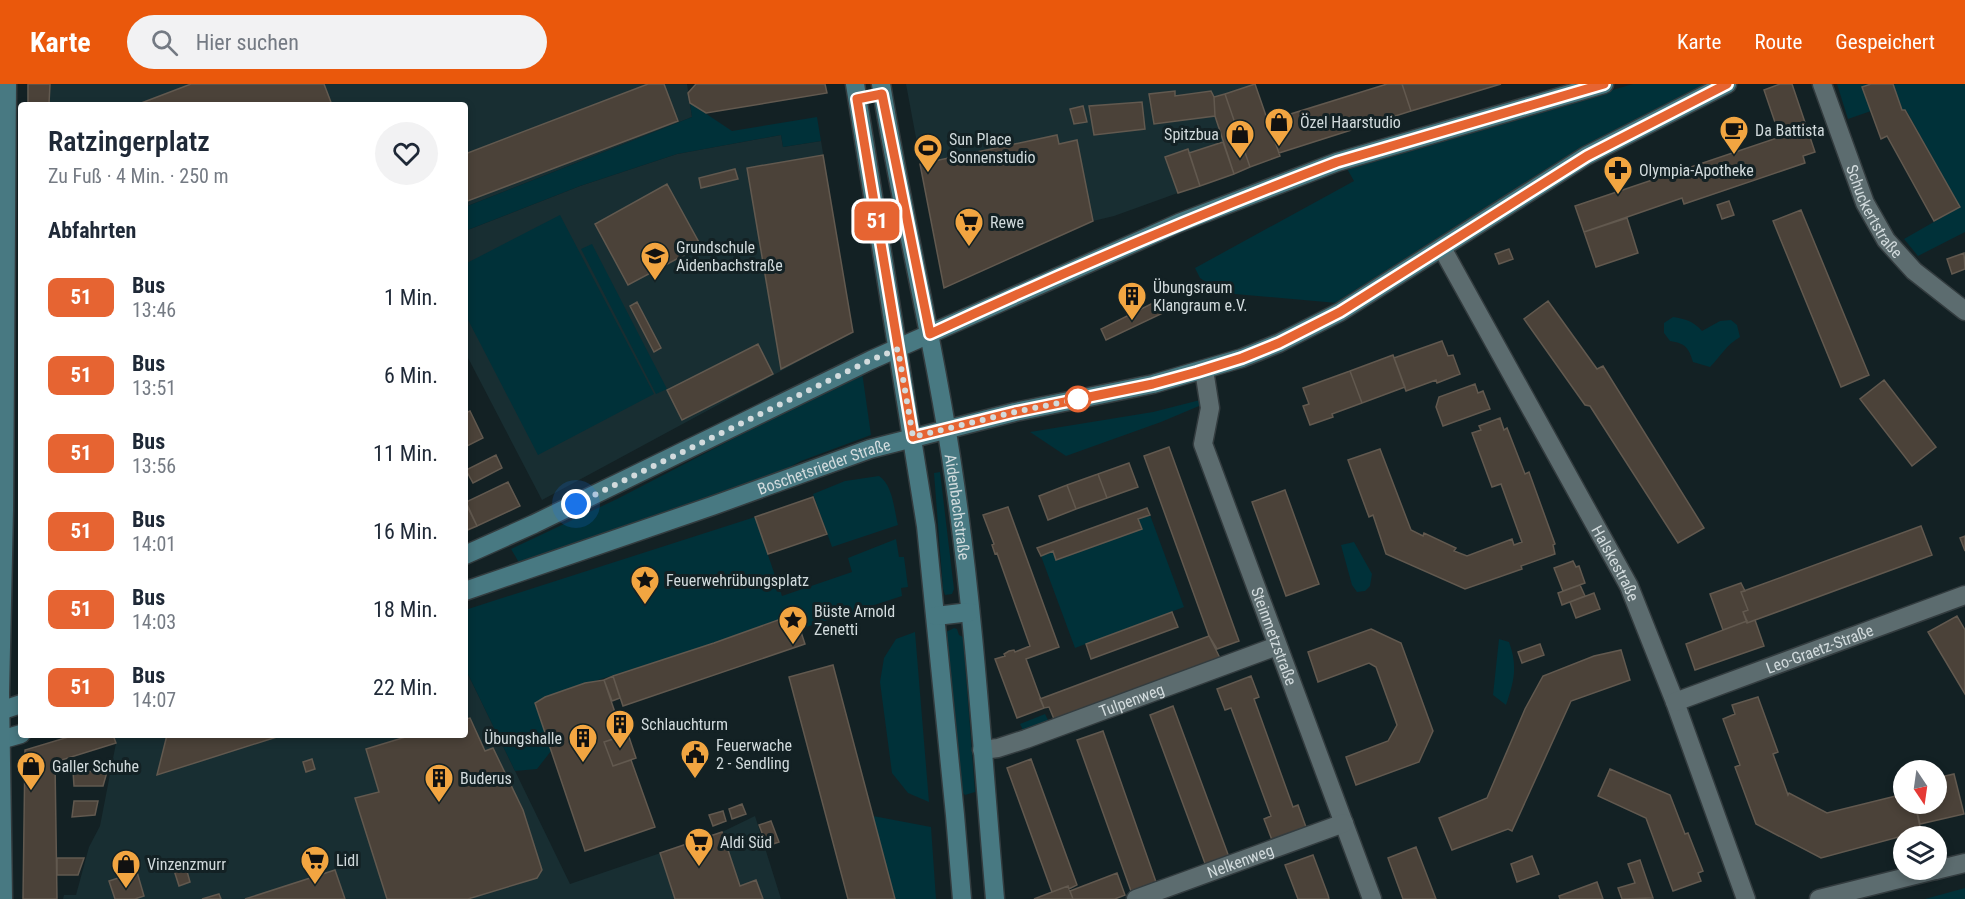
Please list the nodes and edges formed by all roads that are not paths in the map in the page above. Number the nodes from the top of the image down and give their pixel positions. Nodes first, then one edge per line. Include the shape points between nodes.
1 (7, 84) edge
2 (1604, 84) edge
3 (1727, 84) edge
4 (1822, 84) edge
5 (882, 89) edge
6 (856, 91) edge
7 (1442, 248) junction
8 (1965, 311) edge
9 (930, 334) junction
10 (898, 349) junction
11 (1204, 370) junction
12 (946, 429) junction
13 (913, 437) junction
14 (468, 554) edge
15 (468, 590) edge
16 (1965, 595) edge
17 (970, 612) junction
18 (936, 616) junction
19 (1277, 646) junction
20 (1675, 702) junction
21 (18, 705) edge
22 (0, 711) edge
23 (18, 735) edge
24 (0, 740) edge
25 (982, 750) junction
26 (987, 813) junction
27 (955, 815) junction
28 (1344, 823) junction
29 (1965, 863) edge
30 (1947, 867) edge
31 (1896, 880) edge
32 (3, 899) edge
33 (962, 899) edge
34 (995, 899) edge
35 (1136, 899) edge
36 (1372, 899) edge
37 (1746, 899) edge
38 (1819, 899) edge

1 - 22 main road
2 - 9 main road via 1337,162 1112,252
3 - 7 main road, Boschetsrieder Straße via 1587,156
4 - 8 street, Schuckertstraße via 1865,203 1886,240 1914,271
5 - 6 main road
5 - 9 main road, Aidenbachstraße
6 - 10 main road, Aidenbachstraße
7 - 11 main road, Boschetsrieder Straße via 1309,328
7 - 20 street, Halskestraße via 1629,586
9 - 10 main road
9 - 12 main road, Aidenbachstraße
10 - 13 main road, Aidenbachstraße
10 - 14 main road
11 - 12 main road, Boschetsrieder Straße
11 - 19 street, Steinmetzstraße via 1210,408 1203,444
12 - 13 main road, Boschetsrieder Straße
12 - 17 main road, Aidenbachstraße
13 - 15 main road, Boschetsrieder Straße
13 - 18 main road, Aidenbachstraße
16 - 20 street, Leo-Graetz-Straße
17 - 18 main road
17 - 25 main road, Aidenbachstraße
18 - 27 main road, Aidenbachstraße
19 - 25 street, Tulpenweg via 1026,739
19 - 28 street, Steinmetzstraße
20 - 37 street, Halskestraße
21 - 22 main road
22 - 24 main road
23 - 24 main road
24 - 32 main road
25 - 26 main road, Aidenbachstraße
26 - 27 main road
26 - 34 main road, Aidenbachstraße
27 - 33 main road, Aidenbachstraße
28 - 35 street, Nelkenweg
28 - 36 street, Steinmetzstraße
29 - 30 street
31 - 38 street

